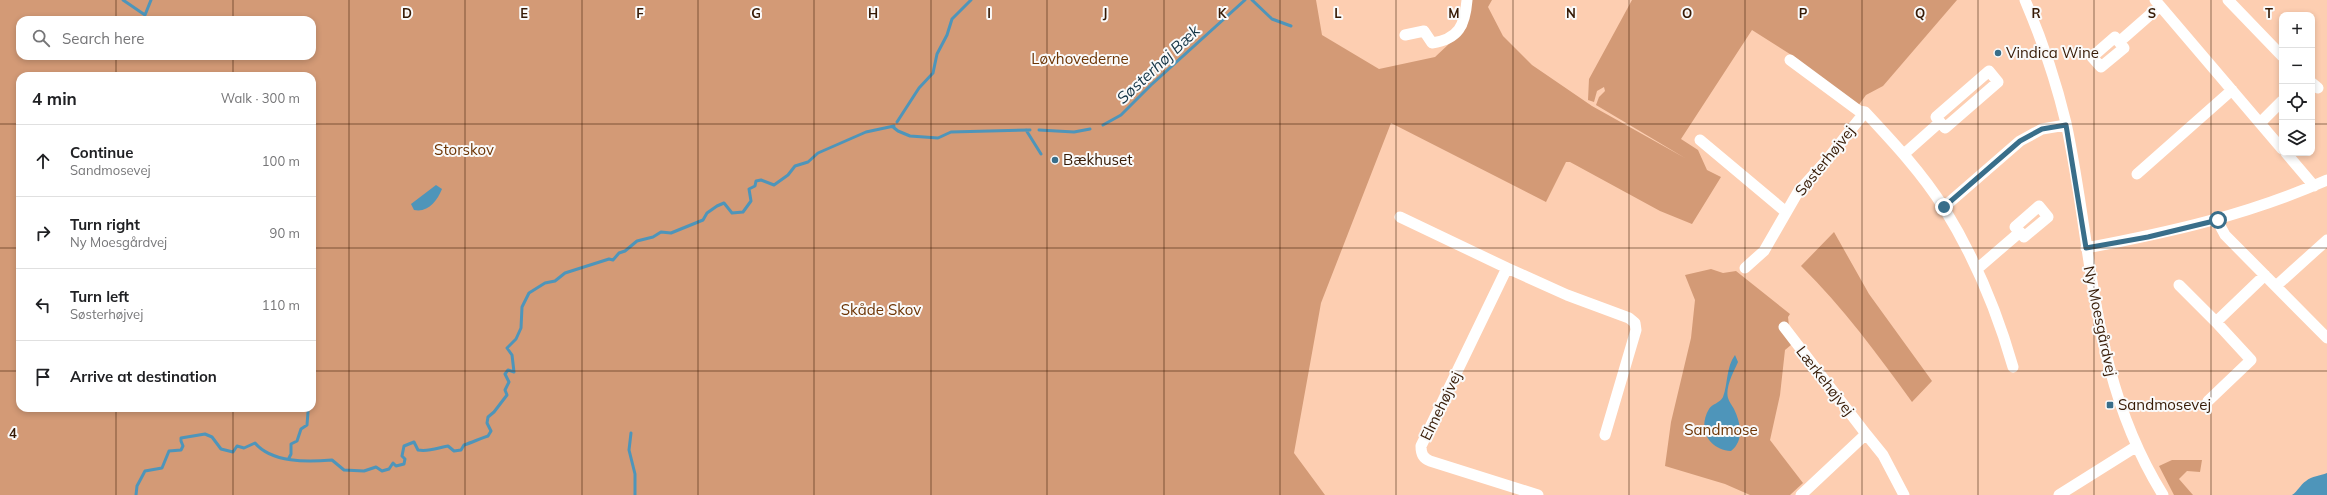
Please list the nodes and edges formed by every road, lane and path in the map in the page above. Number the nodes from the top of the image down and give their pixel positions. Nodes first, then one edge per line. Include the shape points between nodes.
1 (1467, 0) edge
2 (2025, 0) edge
3 (2228, 0) edge
4 (2157, 3) edge
5 (1405, 35) dead end
6 (2119, 42) dead end
7 (2279, 53) edge
8 (1790, 60) dead end
9 (2232, 90) junction
10 (2279, 104) edge
11 (1865, 112) junction
12 (1940, 122) junction
13 (2260, 123) junction
14 (2066, 125) junction
15 (1700, 140) dead end
16 (2279, 145) edge
17 (1904, 154) junction
18 (2289, 156) edge
19 (2137, 174) dead end
20 (2327, 180) edge
21 (2314, 186) junction
22 (1944, 207) junction
23 (1786, 212) junction
24 (1400, 218) dead end
25 (2218, 220) junction
26 (2020, 232) dead end
27 (2327, 240) edge
28 (2086, 248) junction
29 (1507, 268) junction
30 (1746, 268) dead end
31 (1977, 269) junction
32 (2265, 275) junction
33 (2178, 285) dead end
34 (2276, 286) junction
35 (2216, 322) junction
36 (1784, 327) dead end
37 (2326, 335) edge
38 (2013, 367) dead end
39 (2208, 401) dead end
40 (1866, 434) junction
41 (1605, 435) dead end
42 (2137, 446) junction
43 (1538, 495) edge
44 (1801, 495) edge
45 (1904, 495) edge
46 (2059, 495) edge
47 (2163, 495) edge

1 - 5 street via 1463,22 1449,38 1432,43 1424,31
2 - 14 street, Ny Moesgårdvej via 2051,71
3 - 7 street
4 - 6 street
4 - 9 street
8 - 11 street, Søsterhøjvej via 1859,111
9 - 13 street
9 - 19 street
10 - 13 street
11 - 17 street, Søsterhøjvej
11 - 23 street, Søsterhøjvej via 1798,192
12 - 12 street via 1945,128 1998,82 1989,71 1936,117
12 - 17 street
13 - 16 street
14 - 22 street via 2042,129 2020,141
14 - 28 street, Ny Moesgårdvej
15 - 23 street, Søsterhøjvej
17 - 22 street, Søsterhøjvej
18 - 21 street
20 - 21 street
21 - 25 street
22 - 31 street, Søsterhøjvej
23 - 30 street, Søsterhøjvej via 1764,251
24 - 29 street
25 - 28 street via 2148,237
25 - 32 street via 2225,235
26 - 31 street
27 - 34 street
28 - 42 street, Ny Moesgårdvej via 2103,347 2123,413
29 - 41 street via 1636,323
29 - 43 street, Elmehøjvej via 1421,446 1421,451 1430,461
31 - 38 street, Søsterhøjvej via 2002,326
32 - 34 street
32 - 35 street
33 - 35 street
34 - 37 street
35 - 39 street via 2251,360
36 - 40 street, Lærkehøjvej
40 - 44 street
40 - 45 street, Lærkehøjvej via 1883,455
42 - 46 street
42 - 47 street, Ny Moesgårdvej

